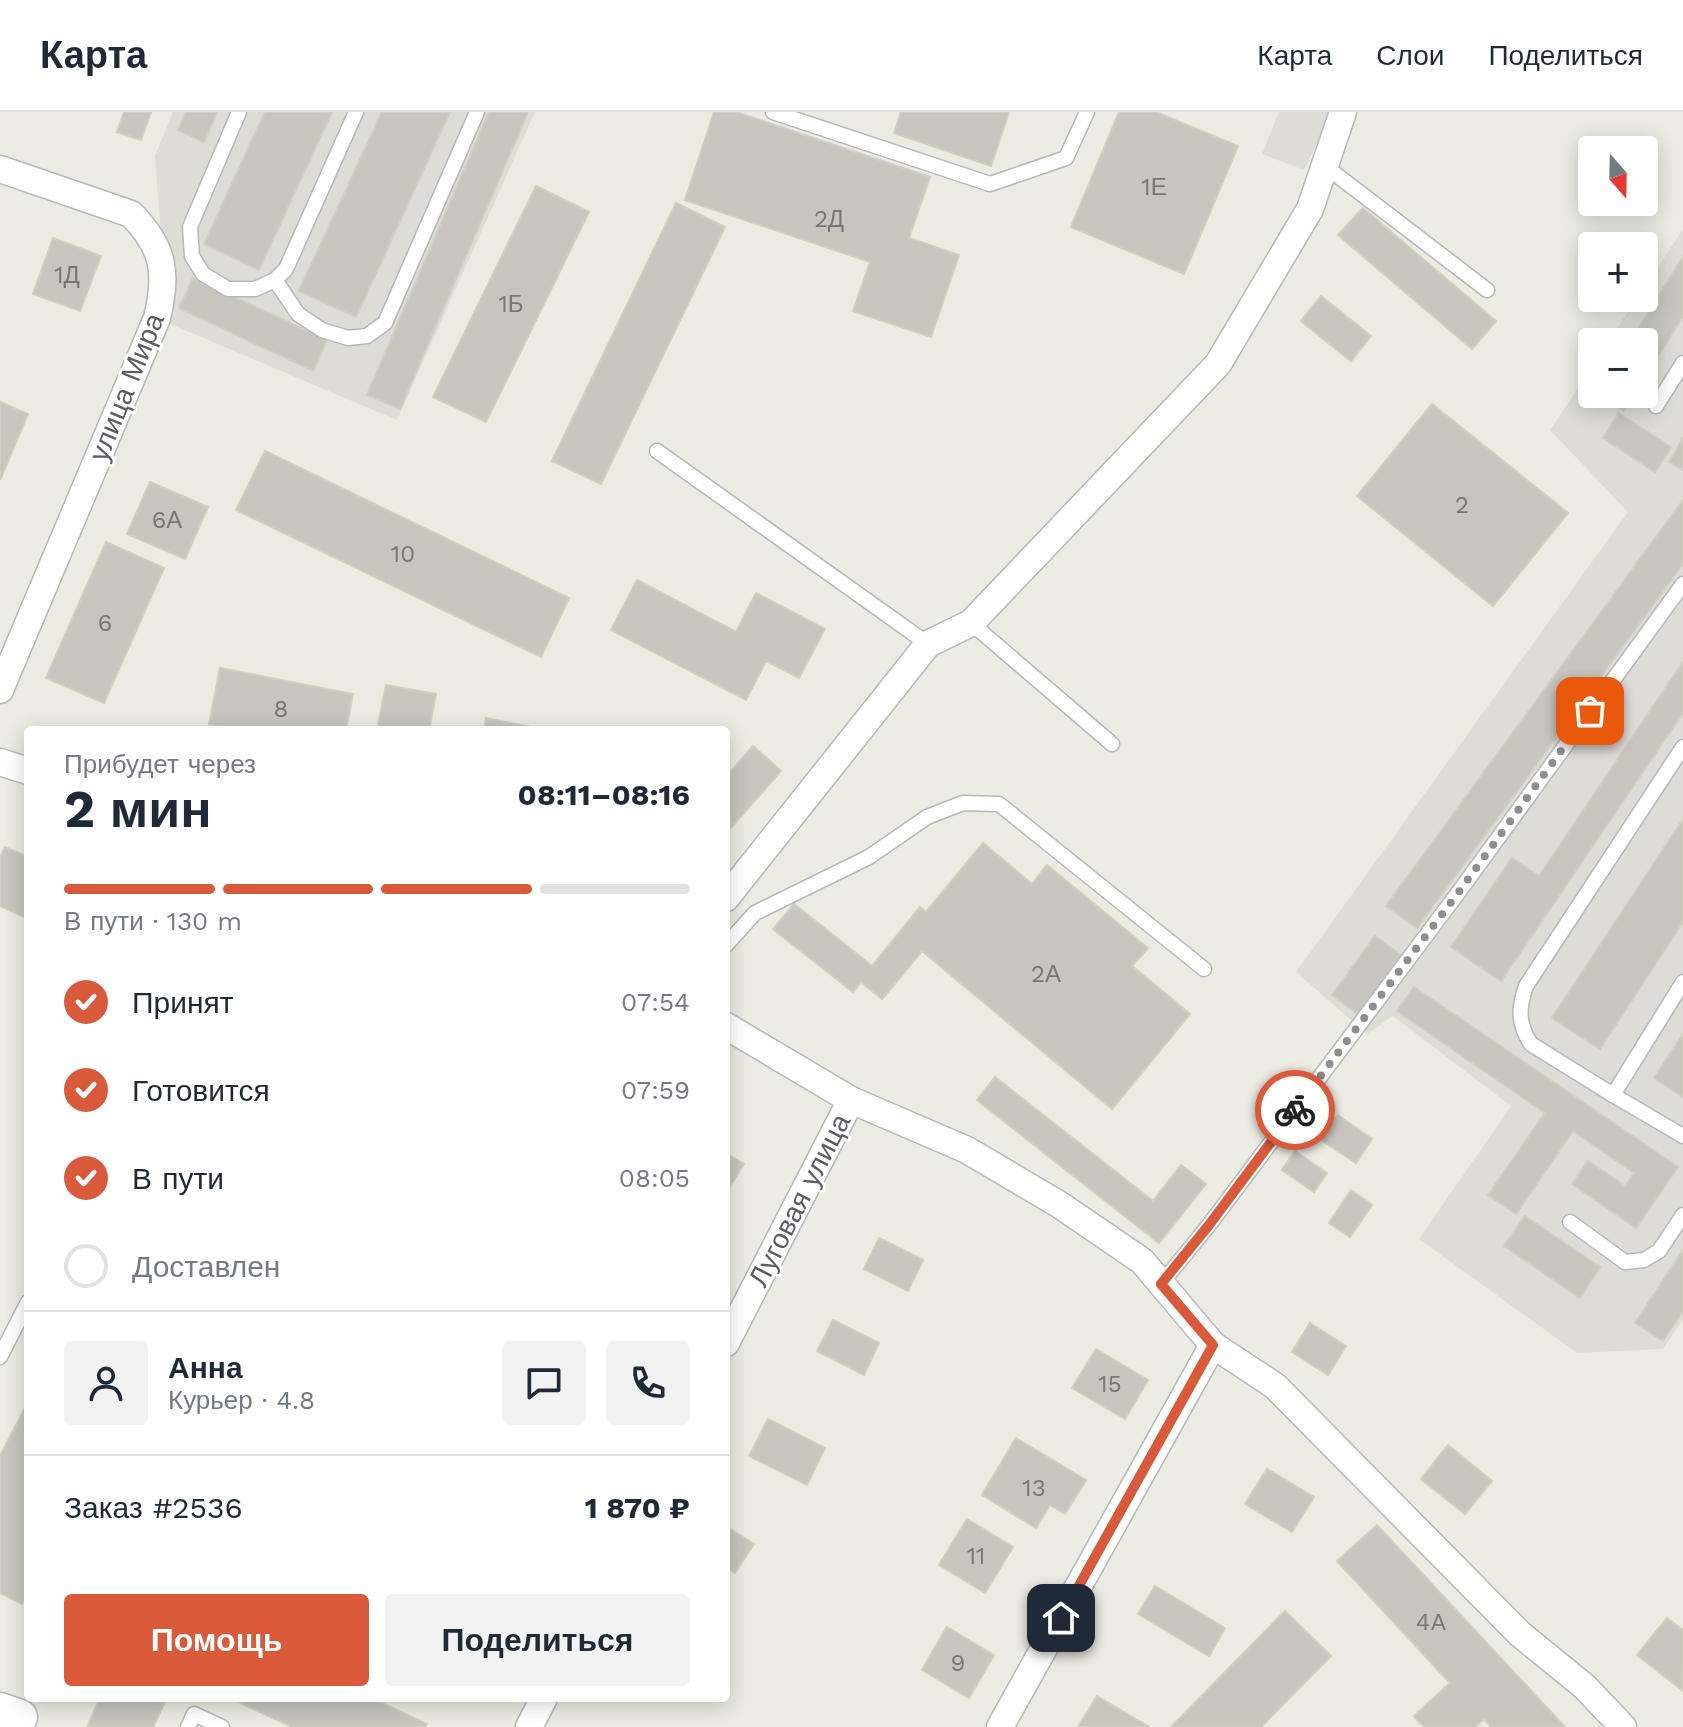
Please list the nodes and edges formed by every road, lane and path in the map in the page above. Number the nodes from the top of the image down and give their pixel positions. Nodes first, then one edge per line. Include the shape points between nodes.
1 (239, 112) edge
2 (356, 112) edge
3 (477, 112) edge
4 (773, 112) edge
5 (1087, 112) edge
6 (1343, 112) edge
7 (1325, 166) junction
8 (0, 169) edge
9 (275, 280) junction
10 (1487, 290) dead end
11 (1683, 363) edge
12 (1658, 403) edge
13 (657, 451) dead end
14 (1683, 584) edge
15 (971, 623) junction
16 (928, 644) junction
17 (0, 690) edge
18 (1112, 744) dead end
19 (1683, 747) edge
20 (0, 762) edge
21 (24, 770) edge
22 (730, 893) edge
23 (730, 941) edge
24 (1204, 969) dead end
25 (1683, 982) edge
26 (730, 1028) edge
27 (1613, 1095) junction
28 (851, 1100) junction
29 (1683, 1136) edge
30 (1683, 1215) edge
31 (1570, 1222) dead end
32 (1161, 1284) junction
33 (24, 1310) edge
34 (730, 1335) edge
35 (1213, 1345) junction
36 (0, 1357) edge
37 (542, 1702) edge
38 (188, 1727) edge
39 (222, 1727) edge
40 (529, 1727) edge
41 (1000, 1727) edge
42 (1623, 1727) edge

1 - 9 lane via 190,227 192,256 203,274 228,289 255,289
2 - 9 lane via 286,269
3 - 9 lane via 385,323 367,336 348,338 322,330 298,314
4 - 5 lane via 990,184 1066,158
6 - 7 street
7 - 10 lane
7 - 15 street via 1310,209 1218,364
8 - 17 street, улица Мира via 131,214 155,246 163,293
11 - 12 lane
13 - 16 lane
14 - 32 lane via 1461,889
15 - 16 street
15 - 18 lane
16 - 22 street
19 - 27 lane via 1522,998 1520,1012 1531,1044
20 - 21 street
23 - 24 lane via 755,913 869,857 927,817 963,803 999,804
25 - 27 lane
26 - 28 street
27 - 29 lane
28 - 32 street via 967,1150 1060,1205 1142,1261
28 - 34 street, Луговая улица
30 - 31 lane via 1659,1251 1625,1262
32 - 35 street
33 - 36 lane
35 - 41 street
35 - 42 street via 1275,1386 1520,1634 1585,1687
37 - 40 street
38 - 39 lane via 194,1714

